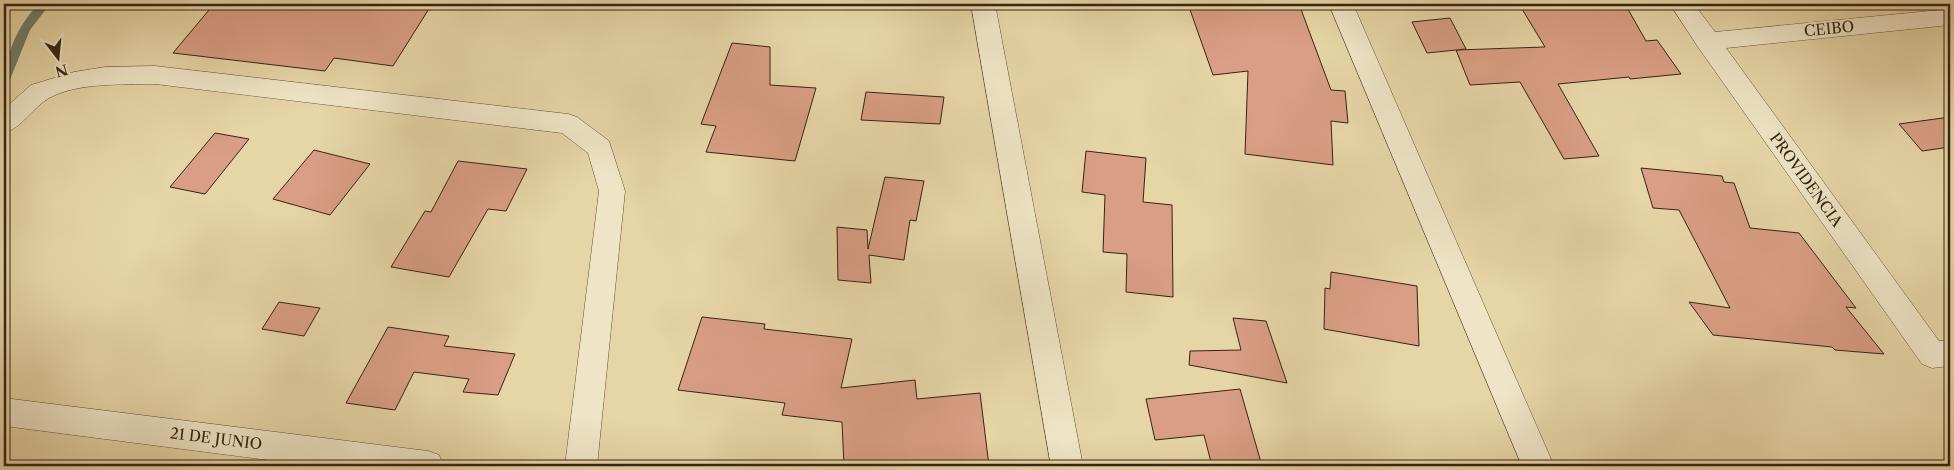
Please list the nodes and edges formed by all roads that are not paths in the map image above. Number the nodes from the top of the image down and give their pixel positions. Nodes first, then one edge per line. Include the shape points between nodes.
1 (983, 4) edge
2 (1341, 4) edge
3 (1682, 4) edge
4 (1950, 17) edge
5 (1707, 41) junction
6 (4, 123) edge
7 (1941, 354) edge
8 (4, 412) edge
9 (428, 466) edge
10 (581, 466) edge
11 (1067, 466) edge
12 (1538, 466) edge

1 - 11 street
2 - 12 street
3 - 5 street, PROVIDENCIA
4 - 5 street, CEIBO
5 - 7 street, PROVIDENCIA
6 - 10 street via 40,92 74,81 106,76 155,75 568,124 600,148 612,191
8 - 9 street, 21 DE JUNIO

